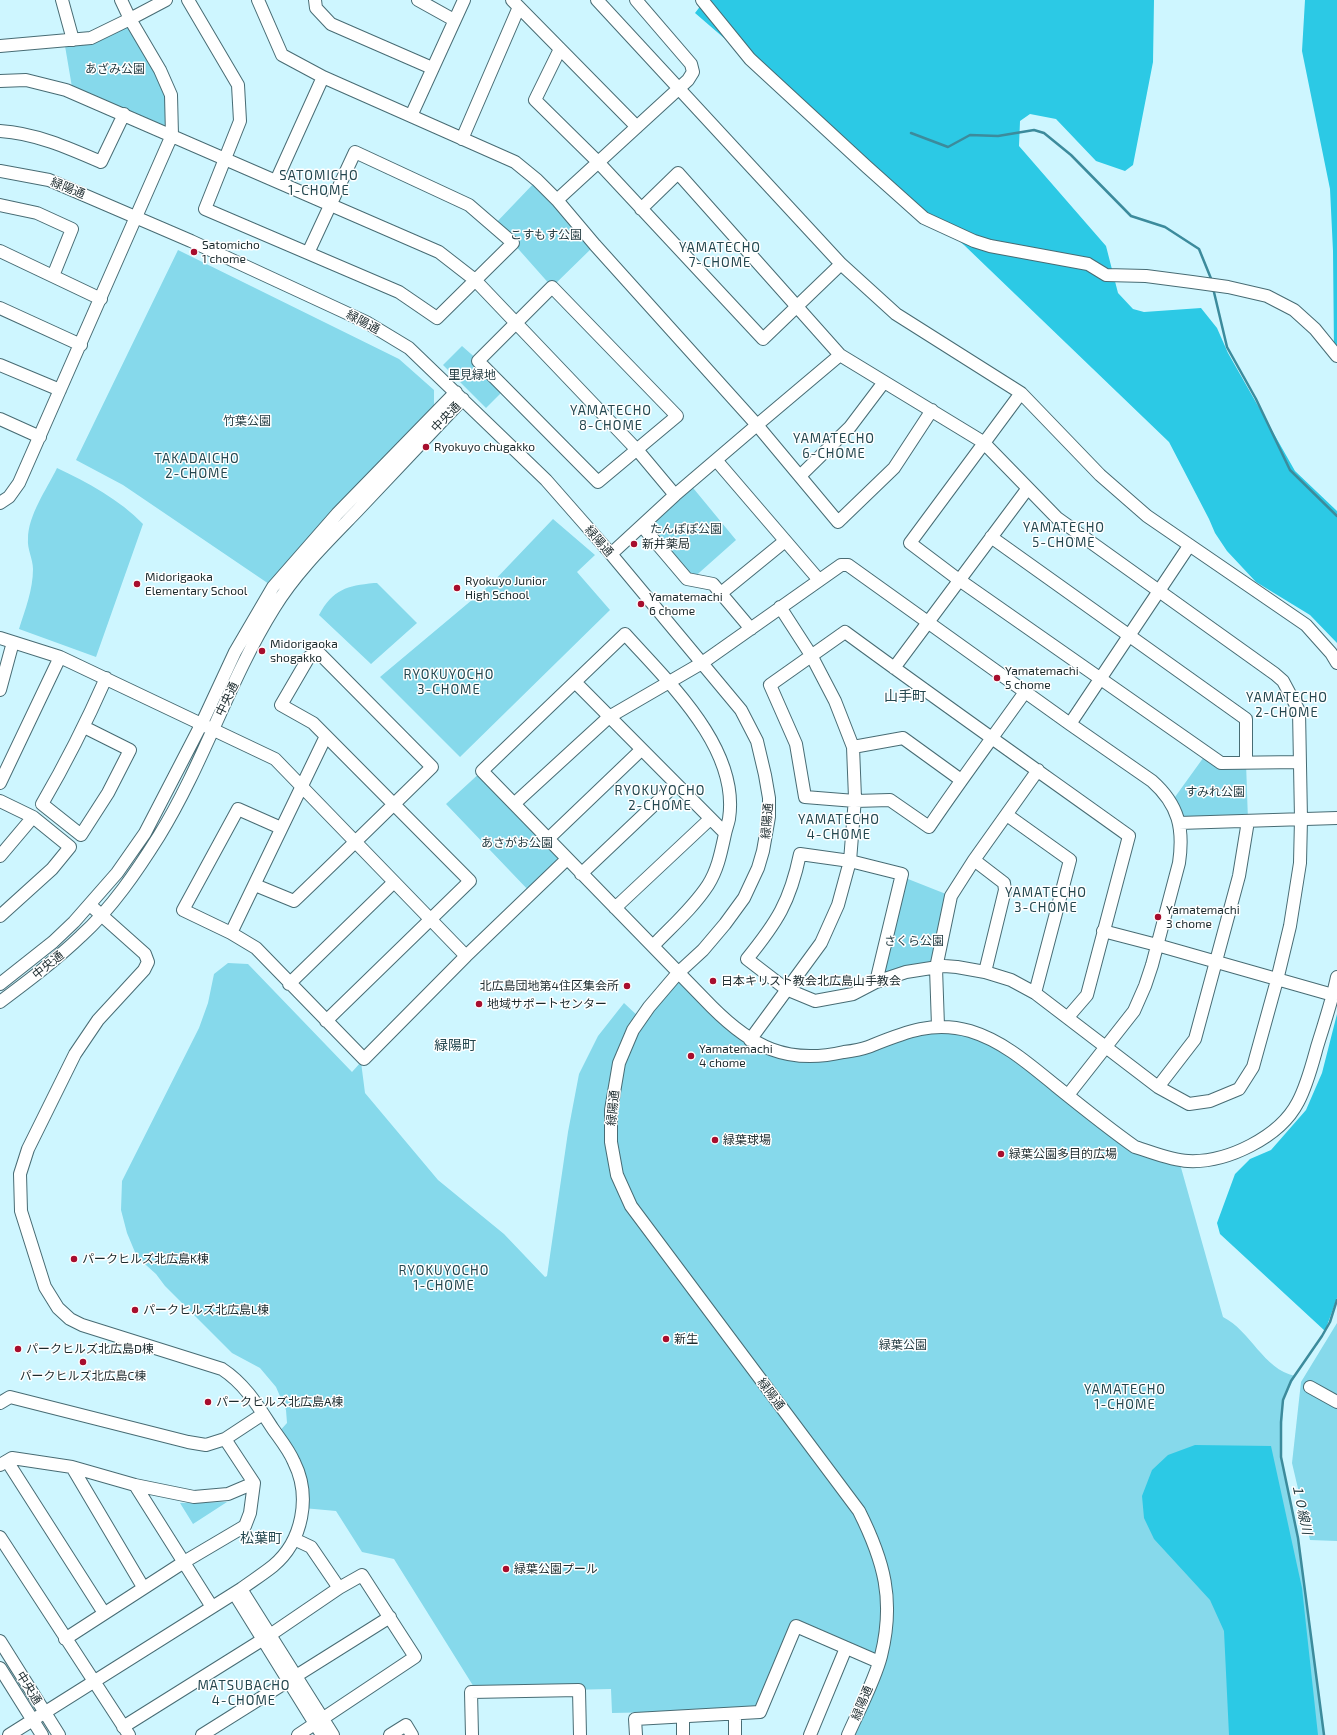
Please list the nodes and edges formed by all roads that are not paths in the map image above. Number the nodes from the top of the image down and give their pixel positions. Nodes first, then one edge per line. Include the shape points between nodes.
1 (62, 0) edge
2 (121, 0) edge
3 (166, 0) edge
4 (188, 0) edge
5 (258, 0) edge
6 (315, 0) edge
7 (418, 0) edge
8 (464, 0) edge
9 (597, 0) edge
10 (636, 0) edge
11 (702, 0) edge
12 (516, 4) edge
13 (130, 20) junction
14 (454, 20) junction
15 (73, 40) junction
16 (0, 46) edge
17 (560, 49) junction
18 (432, 68) junction
19 (323, 77) junction
20 (0, 82) edge
21 (679, 88) junction
22 (124, 114) junction
23 (410, 116) junction
24 (637, 127) junction
25 (0, 131) edge
26 (172, 135) junction
27 (462, 139) junction
28 (225, 158) junction
29 (598, 162) junction
30 (0, 171) edge
31 (276, 181) junction
32 (557, 200) junction
33 (0, 205) edge
34 (331, 205) junction
35 (640, 209) junction
36 (136, 218) junction
37 (0, 251) edge
38 (308, 253) junction
39 (841, 264) junction
40 (53, 276) junction
41 (475, 280) junction
42 (101, 299) junction
43 (798, 306) junction
44 (0, 308) edge
45 (516, 323) junction
46 (81, 345) junction
47 (840, 355) junction
48 (1337, 356) edge
49 (0, 365) edge
50 (884, 382) junction
51 (60, 390) junction
52 (1021, 393) junction
53 (460, 396) junction
54 (932, 410) junction
55 (0, 419) edge
56 (757, 425) junction
57 (40, 437) junction
58 (983, 442) junction
59 (637, 450) junction
60 (716, 460) junction
61 (800, 476) junction
62 (1028, 488) junction
63 (676, 495) junction
64 (0, 503) edge
65 (642, 526) junction
66 (991, 537) junction
67 (785, 541) junction
68 (1189, 546) junction
69 (611, 554) junction
70 (819, 580) junction
71 (959, 580) junction
72 (1160, 592) junction
73 (720, 594) junction
74 (780, 607) junction
75 (927, 623) junction
76 (751, 629) junction
77 (1130, 636) junction
78 (0, 638) edge
79 (13, 642) junction
80 (812, 655) junction
81 (60, 657) junction
82 (1337, 662) edge
83 (702, 663) junction
84 (894, 668) junction
85 (106, 678) junction
86 (1100, 679) junction
87 (575, 682) junction
88 (669, 683) junction
89 (0, 690) edge
90 (1025, 692) junction
91 (609, 717) junction
92 (1070, 724) junction
93 (207, 726) junction
94 (84, 727) junction
95 (326, 736) junction
96 (992, 738) junction
97 (852, 747) junction
98 (641, 750) junction
99 (1246, 762) junction
100 (1300, 762) junction
101 (1038, 770) junction
102 (961, 780) junction
103 (0, 783) edge
104 (302, 785) junction
105 (675, 785) junction
106 (0, 801) edge
107 (855, 801) junction
108 (394, 804) junction
109 (514, 804) junction
110 (1007, 815) junction
111 (33, 817) junction
112 (710, 818) junction
113 (1337, 818) edge
114 (1302, 819) junction
115 (1248, 821) junction
116 (1179, 823) junction
117 (281, 828) junction
118 (725, 833) junction
119 (548, 839) junction
120 (356, 842) junction
121 (0, 856) edge
122 (567, 859) junction
123 (974, 860) junction
124 (850, 861) junction
125 (581, 874) junction
126 (393, 883) junction
127 (255, 885) junction
128 (90, 905) junction
129 (615, 908) junction
130 (102, 915) junction
131 (0, 916) edge
132 (430, 920) junction
133 (1103, 932) junction
134 (231, 933) junction
135 (1157, 945) junction
136 (653, 946) junction
137 (466, 956) junction
138 (1216, 963) junction
139 (936, 968) junction
140 (985, 972) junction
141 (678, 973) junction
142 (1337, 977) edge
143 (1276, 980) junction
144 (876, 982) junction
145 (0, 984) edge
146 (290, 984) junction
147 (786, 989) junction
148 (1035, 993) junction
149 (1333, 995) junction
150 (0, 1002) edge
151 (1068, 1017) junction
152 (326, 1021) junction
153 (938, 1026) junction
154 (750, 1040) junction
155 (1105, 1047) junction
156 (1158, 1087) junction
157 (1068, 1095) junction
158 (1310, 1386) dead end
159 (1337, 1402) edge
160 (0, 1403) edge
161 (263, 1414) junction
162 (225, 1439) junction
163 (3, 1463) edge
164 (72, 1467) junction
165 (254, 1483) junction
166 (135, 1484) junction
167 (0, 1537) edge
168 (294, 1539) junction
169 (184, 1562) junction
170 (144, 1587) junction
171 (339, 1588) junction
172 (238, 1591) junction
173 (212, 1607) junction
174 (104, 1613) junction
175 (390, 1617) junction
176 (266, 1637) junction
177 (65, 1639) junction
178 (0, 1641) edge
179 (846, 1648) junction
180 (879, 1662) junction
181 (0, 1668) edge
182 (292, 1678) junction
183 (94, 1681) junction
184 (44, 1712) junction
185 (735, 1714) junction
186 (683, 1717) junction
187 (32, 1720) junction
188 (319, 1722) junction
189 (126, 1731) edge
190 (10, 1735) edge
191 (42, 1735) edge
192 (59, 1735) edge
193 (202, 1735) edge
194 (298, 1735) edge
195 (322, 1735) edge
196 (333, 1735) edge
197 (390, 1735) edge
198 (412, 1735) edge
199 (472, 1735) edge
200 (580, 1735) edge
201 (636, 1735) edge
202 (683, 1735) edge
203 (735, 1735) edge
204 (810, 1735) edge
205 (848, 1735) edge

1 - 15 street
2 - 13 street
3 - 13 street
4 - 28 street via 238,85 240,121
5 - 19 street via 282,55
6 - 18 street via 316,8 330,24
7 - 14 street
8 - 14 street
9 - 21 street
10 - 21 street via 691,64 693,72
11 - 48 street via 750,59 924,218 974,241 1088,264 1106,275 1146,276 1267,296 1283,303 1307,321
12 - 17 street
12 - 27 street
13 - 15 street via 91,38
13 - 26 street via 160,70 171,95
14 - 18 street
15 - 16 street
17 - 24 street
17 - 29 street via 535,100
18 - 23 street
19 - 23 street
19 - 31 street
20 - 22 street via 26,80 66,90
21 - 24 street
21 - 39 street
22 - 25 street via 101,162 58,144
22 - 26 street
23 - 27 street
24 - 29 street
26 - 28 street
26 - 36 street
27 - 32 street via 515,162
28 - 31 street
28 - 38 street via 205,209
29 - 32 street
29 - 35 street
30 - 36 street, 緑陽通 via 49,180
31 - 34 street
32 - 56 street
33 - 40 street via 37,214 72,228
34 - 38 street
34 - 41 street via 439,252
34 - 41 street via 355,152 469,205 513,244
35 - 43 street via 763,339
35 - 43 street via 678,172
36 - 42 street
36 - 53 street, 緑陽通 via 366,322 409,348
37 - 40 street
38 - 41 street via 399,292 437,318
39 - 43 street
39 - 52 street via 896,314
40 - 42 street
41 - 45 street
42 - 46 street
43 - 47 street
44 - 46 street
45 - 59 street
45 - 59 street via 478,361 598,482
45 - 59 street via 552,287 677,416
46 - 51 street
47 - 50 street
47 - 56 street
49 - 51 street
50 - 54 street
50 - 61 street via 850,427
51 - 57 street
52 - 58 street
52 - 68 street via 1100,475 1147,516
53 - 69 street, 緑陽通 via 546,480
53 - 93 street, 中央通 via 300,573 274,608
54 - 58 street
54 - 61 street via 894,468 838,522
55 - 57 street
56 - 60 street
56 - 61 street
57 - 64 street via 19,483
58 - 62 street
58 - 71 street via 910,543
59 - 63 street
60 - 63 street
60 - 67 street
62 - 66 street
62 - 72 street via 1057,518
63 - 65 street
65 - 69 street
65 - 73 street via 687,579 713,584
66 - 71 street
66 - 77 street
67 - 70 street
67 - 73 street
68 - 72 street
68 - 82 street via 1306,625
69 - 83 street, 緑陽通
70 - 74 street
70 - 75 street via 841,565 848,566
71 - 75 street
71 - 86 street
72 - 77 street
72 - 100 street via 1283,682 1299,712
73 - 76 street
74 - 76 street
74 - 80 street
75 - 84 street
75 - 90 street
76 - 83 street
77 - 86 street
77 - 99 street via 1246,719
78 - 79 street
79 - 81 street
79 - 89 street
80 - 84 street via 845,632
80 - 97 street via 835,701
80 - 107 street via 770,685 796,744 805,797
81 - 85 street
81 - 103 street
83 - 88 street
83 - 141 street, 緑陽通 via 741,710 757,741 769,798 769,817 758,868 744,898 703,950
84 - 96 street
85 - 93 street
85 - 94 street
86 - 92 street
86 - 99 street via 1221,763
87 - 88 street via 625,634
87 - 91 street
87 - 109 street via 482,771
88 - 91 street
88 - 118 street via 704,729 718,755 729,797 729,818
90 - 92 street
90 - 96 street
91 - 98 street
91 - 109 street
92 - 116 street via 1162,790 1172,803
93 - 104 street via 275,759
93 - 128 street, 中央通 via 145,833 117,873
93 - 130 street, 中央通 via 160,835
94 - 94 street via 42,804 81,835 108,793 130,750
95 - 104 street
95 - 108 street
95 - 108 street via 313,723 281,705 309,657 319,653 432,767
96 - 101 street
96 - 102 street
97 - 102 street via 903,738
97 - 107 street
98 - 105 street
98 - 119 street
99 - 100 street
100 - 114 street
101 - 110 street
101 - 133 street via 1129,836
102 - 107 street via 929,827 890,800
104 - 117 street
104 - 120 street
105 - 112 street
105 - 125 street
106 - 111 street
107 - 124 street
108 - 120 street
108 - 132 street via 470,881
109 - 119 street
110 - 123 street
110 - 148 street via 1070,860
111 - 121 street
111 - 131 street via 70,847 52,869
112 - 118 street
112 - 129 street
113 - 114 street
114 - 115 street
114 - 143 street via 1295,898
115 - 116 street
115 - 138 street via 1239,876
116 - 135 street via 1182,844 1179,863
117 - 127 street
117 - 134 street via 238,809 183,910
118 - 136 street via 720,860 708,884 689,910
119 - 122 street
120 - 126 street
120 - 127 street via 294,901
122 - 125 street
122 - 137 street
123 - 139 street via 951,896
123 - 140 street via 1004,883 1005,890
124 - 144 street via 902,874
124 - 147 street via 838,905 822,943
124 - 147 street via 800,854 790,895 780,915 747,959
125 - 129 street
126 - 132 street
126 - 146 street
127 - 134 street
128 - 130 street
128 - 145 street, 中央通 via 53,942
129 - 136 street
130 - 150 street, 中央通 via 58,957
130 - 161 street via 145,954 148,962 144,970 98,1020 62,1077 28,1149 20,1174 19,1192 23,1222 45,1287 58,1308 70,1319 222,1369 240,1382
132 - 137 street
132 - 152 street
133 - 135 street
133 - 151 street via 1087,995
134 - 146 street via 256,948
135 - 138 street
135 - 155 street via 1145,986 1134,1011
136 - 141 street
137 - 152 street via 364,1059
138 - 143 street
138 - 156 street via 1195,1039
139 - 140 street via 957,967
139 - 144 street via 906,972
139 - 153 street
140 - 148 street via 1011,980
141 - 154 street via 728,1023
141 - 180 street, 緑陽通 via 640,1018 619,1063 611,1110 611,1134 617,1175 631,1206 859,1511 876,1548 887,1593 886,1628
142 - 149 street
143 - 149 street
143 - 156 street via 1253,1067 1239,1089 1210,1101 1189,1104
144 - 147 street via 853,994 814,1001
146 - 152 street
147 - 154 street
148 - 151 street
149 - 157 street via 1298,1103 1268,1135 1251,1147 1220,1157 1188,1161 1161,1156 1135,1147
151 - 155 street
153 - 154 street via 894,1035 866,1047 809,1058 776,1052
153 - 157 street via 969,1031 997,1041
155 - 156 street
155 - 157 street
158 - 159 street
160 - 162 street via 10,1397 206,1445
161 - 162 street
161 - 168 street via 294,1462 300,1478 303,1508
162 - 165 street
163 - 164 street via 12,1458
163 - 174 street
164 - 166 street
164 - 170 street
165 - 166 street via 228,1494 194,1497
165 - 169 street via 250,1513 245,1526
166 - 169 street
167 - 177 street
168 - 171 street via 311,1547
168 - 172 street via 274,1565
169 - 170 street
169 - 173 street
170 - 174 street
171 - 175 street via 362,1575
171 - 176 street
172 - 173 street
172 - 176 street
173 - 183 street
174 - 177 street
175 - 182 street
175 - 188 street via 415,1657
176 - 182 street
176 - 189 street
177 - 183 street
178 - 184 street, 中央通
179 - 180 street
179 - 185 street via 796,1626 760,1712
179 - 204 street
180 - 205 street, 緑陽通
181 - 187 street, 中央通
182 - 188 street
182 - 193 street
183 - 184 street
183 - 189 street
184 - 187 street
184 - 192 street, 中央通
185 - 186 street
185 - 203 street
186 - 201 street via 635,1719
186 - 202 street
187 - 190 street
187 - 191 street, 中央通
188 - 194 street
188 - 195 street
188 - 196 street
197 - 198 street via 406,1725
199 - 200 street via 471,1692 579,1690

